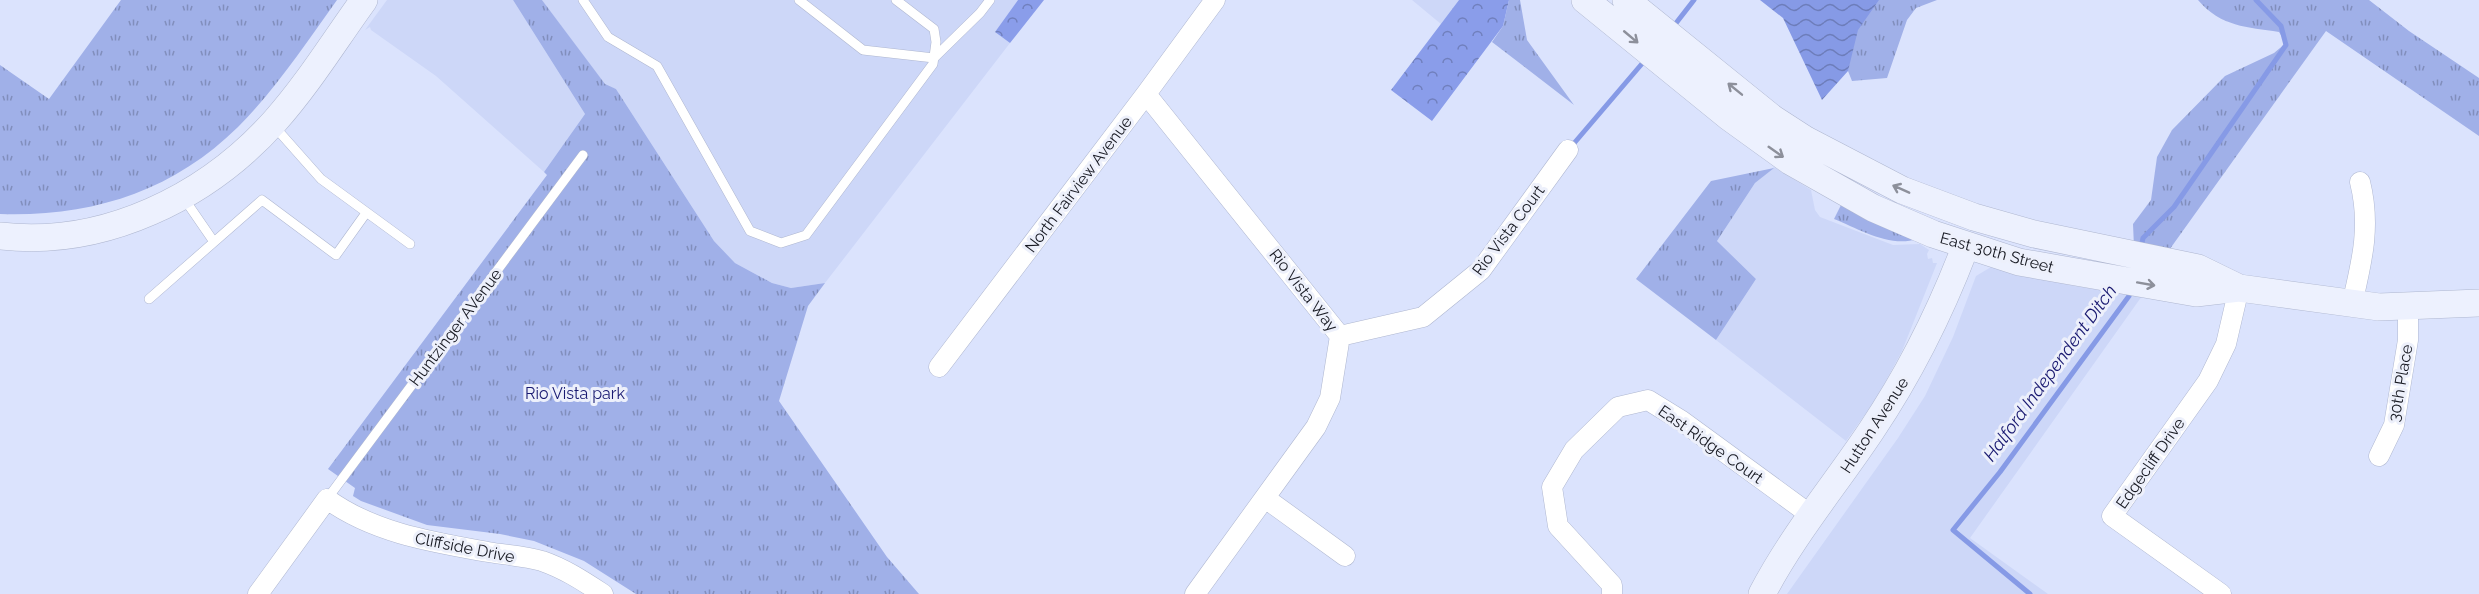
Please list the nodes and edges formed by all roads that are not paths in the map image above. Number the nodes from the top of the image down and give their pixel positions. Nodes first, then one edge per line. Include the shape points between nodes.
1 (364, 0) edge
2 (583, 0) edge
3 (799, 0) edge
4 (896, 0) edge
5 (990, 0) edge
6 (1215, 0) edge
7 (1585, 0) edge
8 (1626, 0) edge
9 (934, 58) junction
10 (1146, 94) junction
11 (272, 124) junction
12 (1568, 150) dead end
13 (583, 155) dead end
14 (2360, 182) dead end
15 (183, 196) junction
16 (1944, 207) junction
17 (366, 213) junction
18 (0, 237) edge
19 (214, 242) junction
20 (410, 244) dead end
21 (1965, 245) junction
22 (2139, 255) junction
23 (2239, 288) junction
24 (149, 299) dead end
25 (2479, 303) edge
26 (2352, 304) junction
27 (2408, 307) junction
28 (1340, 336) junction
29 (939, 367) dead end
30 (2379, 456) dead end
31 (1265, 498) junction
32 (327, 499) junction
33 (1812, 516) junction
34 (1345, 556) dead end
35 (258, 594) edge
36 (603, 594) edge
37 (1195, 594) edge
38 (1612, 594) edge
39 (1762, 594) edge
40 (2221, 594) edge

1 - 11 main road
2 - 9 lane via 608,38 657,66 750,231 781,243 806,235
3 - 9 lane via 863,50
4 - 9 lane via 934,29
5 - 9 lane
6 - 10 street, North Fairview Avenue
7 -> 21 main road, East 30th Street via 1729,117 1790,161 1898,220
16 -> 8 main road via 1852,166 1806,140 1738,91
10 - 28 street, Rio Vista Way
10 - 29 street, North Fairview Avenue
11 - 15 main road via 238,157
11 - 17 lane via 321,179
12 - 28 street, Rio Vista Court via 1473,277 1423,317
13 - 32 lane, Huntzinger AVenue
14 - 26 street via 2366,229
15 - 18 main road via 140,216 86,232
15 - 19 lane
16 - 21 main road via 1959,223
16 - 22 main road via 2034,234
17 - 19 lane via 336,255 262,200
17 - 20 lane
19 - 24 lane
21 - 22 main road via 1974,240 1997,240 2091,260
21 -> 23 main road, East 30th Street via 2019,262 2196,293
21 - 33 main road, Hutton Avenue via 1926,339 1899,388
22 - 23 main road via 2198,268
23 - 26 main road, East 30th Street
23 - 40 street, Edgecliff Drive via 2226,344 2208,381 2112,516
25 - 27 main road, East 30th Street
26 - 27 main road, East 30th Street
27 - 30 street, 30th Place via 2408,340 2394,425
28 - 31 street, Rio Vista Way via 1330,398 1316,427
31 - 34 street
31 - 37 street, Rio Vista Way
32 - 35 street
32 - 36 street, Cliffside Drive via 363,521 401,534 540,561 573,574
33 - 38 street, East Ridge Court via 1648,400 1618,407 1574,450 1552,487 1557,526 1612,585
33 - 39 main road, Hutton Avenue

